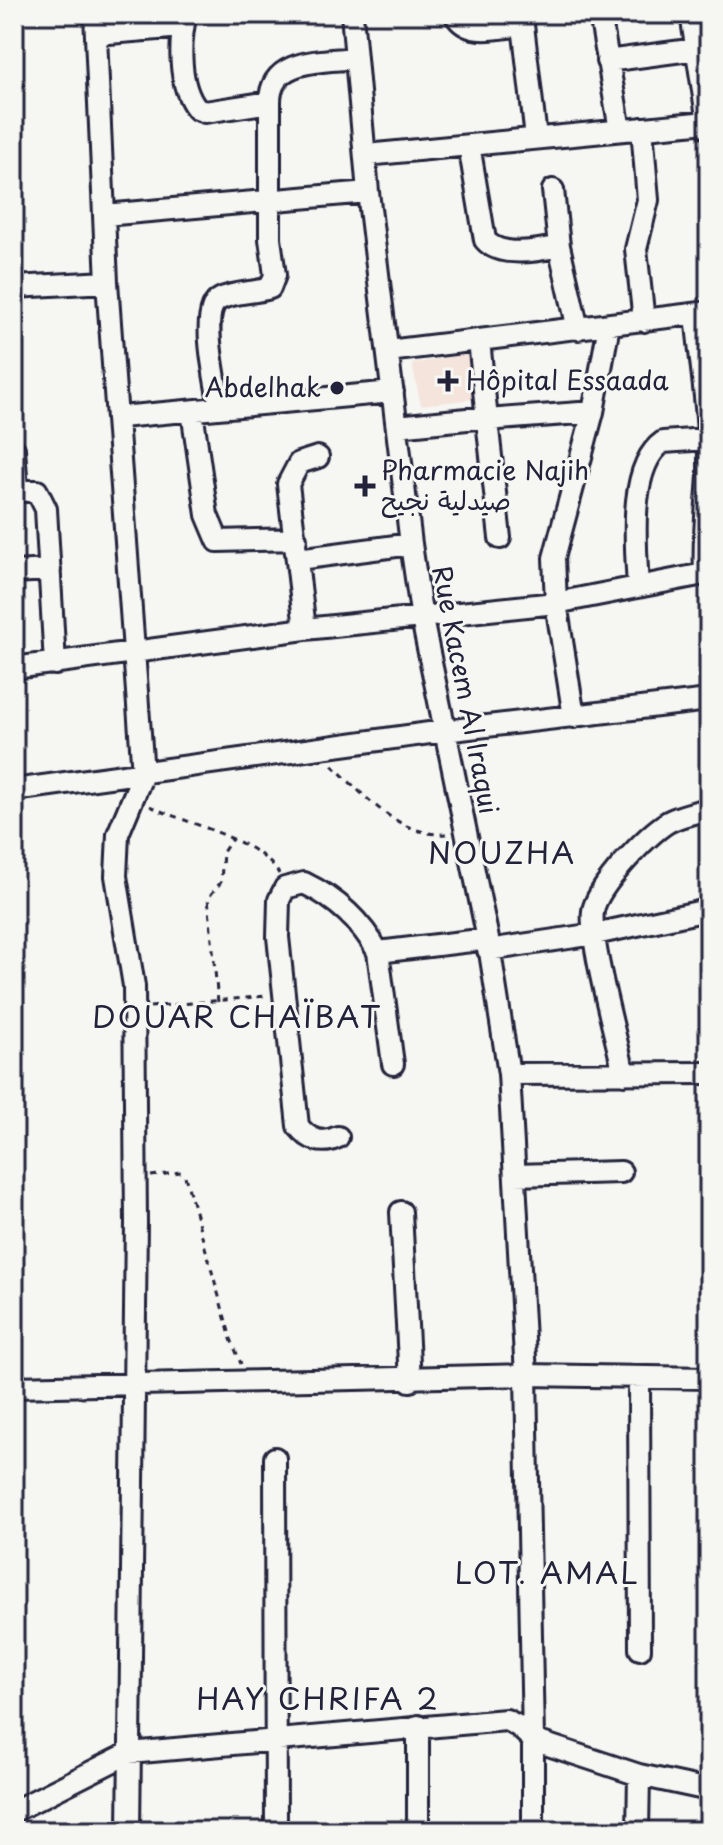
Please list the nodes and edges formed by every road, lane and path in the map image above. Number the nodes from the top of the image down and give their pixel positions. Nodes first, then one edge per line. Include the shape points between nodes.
1 (352, 14) edge
2 (455, 14) edge
3 (609, 14) edge
4 (691, 14) edge
5 (185, 20) edge
6 (96, 24) edge
7 (697, 49) junction
8 (356, 58) junction
9 (607, 61) junction
10 (270, 102) junction
11 (708, 125) edge
12 (642, 128) junction
13 (620, 130) junction
14 (536, 138) junction
15 (469, 145) junction
16 (366, 155) junction
17 (553, 190) dead end
18 (368, 192) junction
19 (272, 199) junction
20 (104, 215) junction
21 (559, 246) junction
22 (107, 282) junction
23 (14, 287) edge
24 (702, 313) edge
25 (644, 321) junction
26 (609, 325) junction
27 (578, 329) junction
28 (479, 340) junction
29 (388, 351) junction
30 (393, 392) junction
31 (220, 407) junction
32 (192, 411) junction
33 (593, 412) junction
34 (120, 417) junction
35 (487, 419) junction
36 (397, 426) junction
37 (707, 439) edge
38 (14, 449) edge
39 (318, 457) dead end
40 (708, 482) edge
41 (16, 491) edge
42 (500, 538) dead end
43 (411, 544) junction
44 (297, 549) junction
45 (50, 570) junction
46 (14, 572) edge
47 (707, 573) edge
48 (638, 587) junction
49 (556, 603) junction
50 (422, 619) junction
51 (305, 629) junction
52 (135, 652) junction
53 (55, 664) junction
54 (14, 668) edge
55 (709, 700) edge
56 (574, 717) junction
57 (444, 731) junction
58 (317, 751) junction
59 (143, 774) junction
60 (14, 790) edge
61 (134, 797) junction
62 (709, 809) edge
63 (465, 831) junction
64 (232, 839) junction
65 (285, 888) junction
66 (703, 911) dead end
67 (595, 934) junction
68 (488, 944) junction
69 (378, 952) junction
70 (285, 993) junction
71 (218, 1002) junction
72 (134, 1008) junction
73 (393, 1064) dead end
74 (709, 1073) edge
75 (509, 1074) junction
76 (624, 1074) junction
77 (338, 1137) dead end
78 (621, 1172) dead end
79 (515, 1175) junction
80 (136, 1178) junction
81 (401, 1212) dead end
82 (526, 1375) junction
83 (639, 1377) junction
84 (709, 1378) edge
85 (410, 1381) junction
86 (249, 1382) junction
87 (14, 1387) edge
88 (133, 1387) junction
89 (275, 1458) dead end
90 (640, 1649) dead end
91 (418, 1726) junction
92 (276, 1738) junction
93 (533, 1740) junction
94 (129, 1753) junction
95 (639, 1775) junction
96 (709, 1790) edge
97 (14, 1811) edge
98 (129, 1831) edge
99 (276, 1831) edge
100 (418, 1831) edge
101 (533, 1831) edge
102 (638, 1831) edge

1 - 8 street, Rue Kacem Al Iraqui
2 - 14 street via 465,27 474,29 523,25
3 - 9 street via 602,26
4 - 7 street
5 - 6 street
5 - 10 street via 184,84 197,109
6 - 20 street
7 - 9 street
7 - 11 street
8 - 10 street via 286,69 272,82
8 - 16 street, Rue Kacem Al Iraqui
9 - 13 street
10 - 19 street
11 - 12 street
12 - 13 street
12 - 25 street via 648,200 636,249
13 - 14 street
14 - 15 street
15 - 16 street
15 - 21 street via 482,230 491,247 503,251
16 - 18 street, Rue Kacem Al Iraqui
17 - 21 street
18 - 19 street
18 - 29 street, Rue Kacem Al Iraqui
19 - 20 street
19 - 31 street via 273,284 219,299 210,310
20 - 22 street
21 - 27 street
22 - 23 street
22 - 34 street
24 - 25 street
24 - 37 street
25 - 26 street
26 - 27 street
26 - 33 street
27 - 28 street
28 - 29 street
28 - 35 street
29 - 30 street, Rue Kacem Al Iraqui
30 - 31 street
30 - 36 street, Rue Kacem Al Iraqui
31 - 32 street
32 - 34 street
32 - 44 street via 207,515 218,541
33 - 35 street
33 - 49 street via 554,558
34 - 52 street
35 - 36 street
35 - 42 street
36 - 43 street, Rue Kacem Al Iraqui
37 - 40 street
37 - 48 street via 663,442 650,456 635,522
38 - 41 street
39 - 44 street via 299,463 288,484
40 - 47 street via 703,537
41 - 45 street via 37,491 42,497
43 - 44 street
43 - 50 street, Rue Kacem Al Iraqui
44 - 51 street
45 - 46 street
45 - 53 street
47 - 48 street
48 - 49 street
49 - 50 street
49 - 56 street
50 - 51 street
50 - 57 street, Rue Kacem Al Iraqui
51 - 52 street
52 - 53 street
52 - 59 street
53 - 54 street
55 - 56 street
56 - 57 street
57 - 58 street
57 - 63 street, Rue Kacem Al Iraqui
58 - 59 street
58 - 63 path via 379,808 415,831
59 - 60 street
59 - 61 street
61 - 64 path
61 - 72 street via 118,834 116,876
62 - 67 street via 670,821 649,837 604,889 593,910
63 - 68 street, Rue Kacem Al Iraqui
64 - 65 path via 272,862
64 - 71 path via 223,852 221,882 208,898
65 - 69 street via 304,883 320,891 352,917
65 - 70 street via 277,915
66 - 67 street
67 - 68 street
67 - 76 street
68 - 69 street
68 - 75 street, Rue Kacem Al Iraqui
69 - 73 street
70 - 71 path
70 - 77 street via 298,1126 310,1138
71 - 72 path
72 - 80 street
74 - 76 street
75 - 76 street
75 - 79 street, Rue Kacem Al Iraqui
78 - 79 street
79 - 82 street, Rue Kacem Al Iraqui
80 - 86 path via 183,1173 231,1339
80 - 88 street
81 - 85 street
82 - 83 street
82 - 85 street
82 - 93 street, Rue Kacem Al Iraqui
83 - 84 street
83 - 90 street
85 - 86 street
86 - 88 street
87 - 88 street
88 - 94 street
89 - 92 street
91 - 92 street
91 - 93 street via 506,1720
91 - 100 street
92 - 94 street
92 - 99 street
93 - 95 street
93 - 101 street, Rue Kacem Al Iraqui
94 - 97 street
94 - 98 street
95 - 96 street
95 - 102 street

